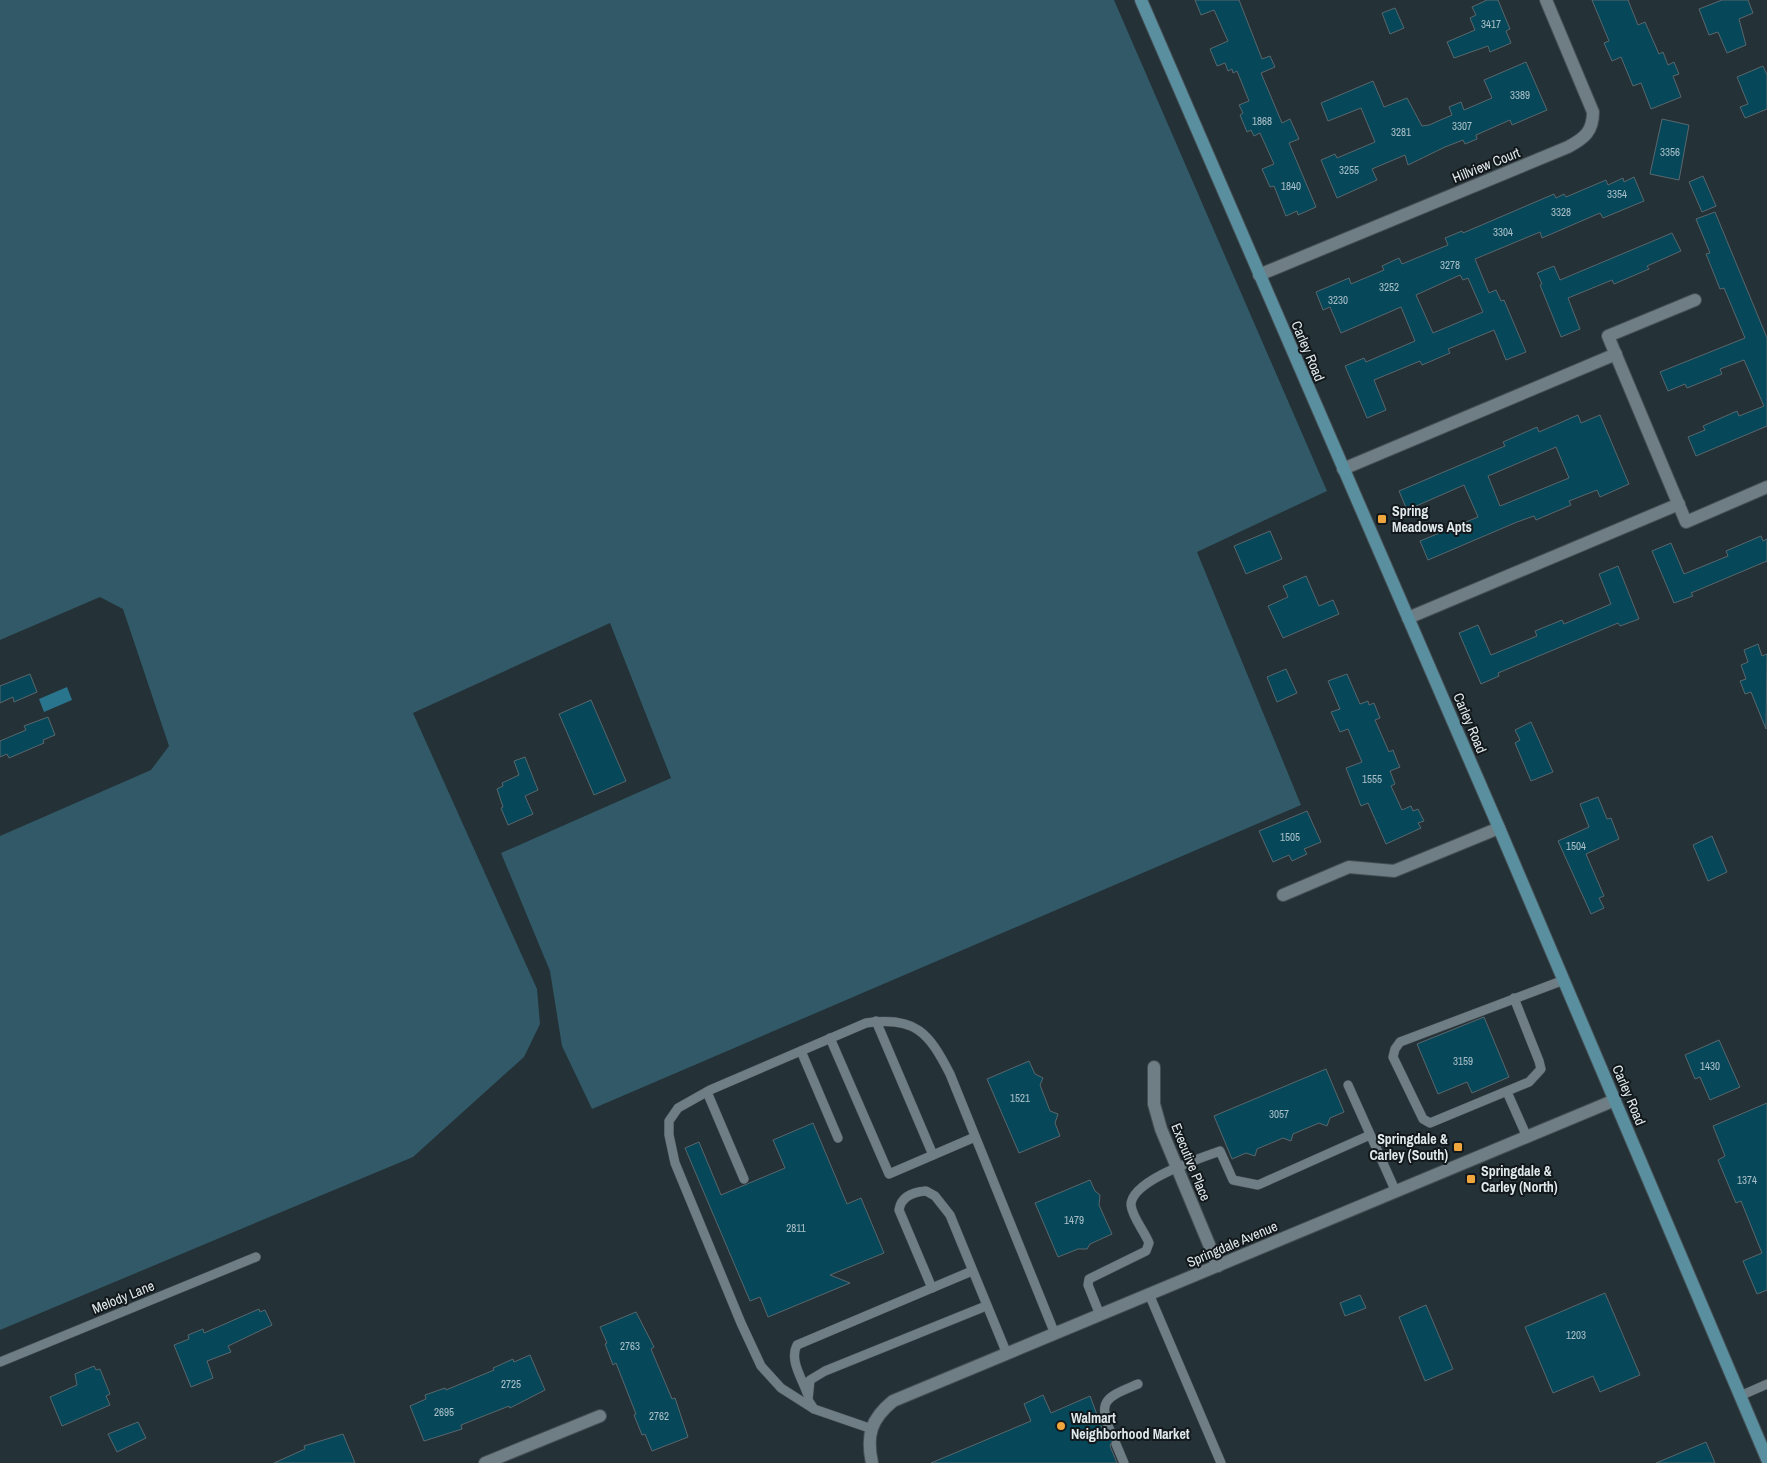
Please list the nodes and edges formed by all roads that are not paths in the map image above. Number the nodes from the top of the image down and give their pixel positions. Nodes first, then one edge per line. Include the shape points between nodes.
1 (1142, 0) edge
2 (1546, 0) edge
3 (1259, 275) junction
4 (1695, 300) dead end
5 (1616, 354) junction
6 (1343, 469) junction
7 (1767, 487) edge
8 (1679, 504) junction
9 (1408, 618) junction
10 (1498, 828) junction
11 (1283, 895) dead end
12 (1564, 980) junction
13 (1514, 998) junction
14 (876, 1021) junction
15 (830, 1038) junction
16 (801, 1051) junction
17 (1154, 1067) dead end
18 (1348, 1085) dead end
19 (707, 1092) junction
20 (1507, 1092) junction
21 (1615, 1100) junction
22 (1370, 1135) junction
23 (975, 1137) junction
24 (1527, 1137) junction
25 (838, 1138) dead end
26 (933, 1155) junction
27 (1177, 1167) junction
28 (744, 1179) dead end
29 (1396, 1192) junction
30 (256, 1257) dead end
31 (1218, 1266) junction
32 (972, 1271) junction
33 (932, 1288) junction
34 (1150, 1294) junction
35 (986, 1306) junction
36 (1100, 1315) junction
37 (1055, 1334) junction
38 (1007, 1354) junction
39 (0, 1362) edge
40 (1138, 1384) dead end
41 (1767, 1384) edge
42 (808, 1393) junction
43 (1740, 1396) junction
44 (814, 1409) junction
45 (600, 1416) dead end
46 (872, 1429) junction
47 (1111, 1433) dead end
48 (1116, 1444) dead end
49 (1767, 1459) edge
50 (485, 1463) edge
51 (872, 1463) edge
52 (1124, 1463) edge
53 (1221, 1463) edge

1 - 3 street, Carley Road
2 - 3 street, Hillview Court via 1592,112 1590,132 1568,147
3 - 6 street, Carley Road
4 - 5 street via 1608,336
5 - 6 street
5 - 8 street
6 - 9 street, Carley Road
7 - 8 street via 1686,522
8 - 9 street
9 - 10 street, Carley Road
10 - 11 street via 1394,871 1349,867
10 - 12 street, Carley Road
12 - 13 lane
12 - 21 street, Carley Road
13 - 20 lane via 1541,1069 1529,1082
13 - 20 lane via 1400,1042 1393,1057 1423,1119 1430,1123
14 - 15 lane
14 - 23 lane via 904,1022 928,1036 950,1074
14 - 26 lane
15 - 16 lane
15 - 26 lane via 889,1174
16 - 19 lane
16 - 25 lane
17 - 27 street, Executive Place via 1154,1104 1160,1129
18 - 22 lane
19 - 28 lane
19 - 44 lane via 678,1108 669,1121 676,1163 761,1366 780,1388
20 - 24 lane
21 - 24 street, Springdale Avenue
21 - 43 street, Carley Road
22 - 27 lane via 1258,1185 1233,1180 1220,1151
22 - 29 lane
23 - 26 lane
23 - 37 lane
24 - 29 street, Springdale Avenue
27 - 31 street, Executive Place
27 - 36 lane via 1153,1180 1133,1198 1133,1212 1149,1243 1146,1251 1089,1279 1088,1286
29 - 31 street, Springdale Avenue
30 - 39 lane, Melody Lane
31 - 34 street, Springdale Avenue
32 - 33 lane
32 - 33 lane via 942,1203 926,1191 906,1196 899,1210
32 - 35 lane
33 - 42 lane via 797,1346 794,1361
34 - 36 street, Springdale Avenue
34 - 53 lane
35 - 38 lane
35 - 42 lane via 825,1371 810,1380
36 - 37 street, Springdale Avenue
37 - 38 street, Springdale Avenue
38 - 46 street, Springdale Avenue via 893,1401 879,1413
40 - 47 lane via 1107,1400 1104,1415
41 - 43 lane
42 - 44 lane
43 - 49 street, Carley Road
44 - 46 lane
45 - 50 street
46 - 51 street via 869,1445
48 - 52 lane

